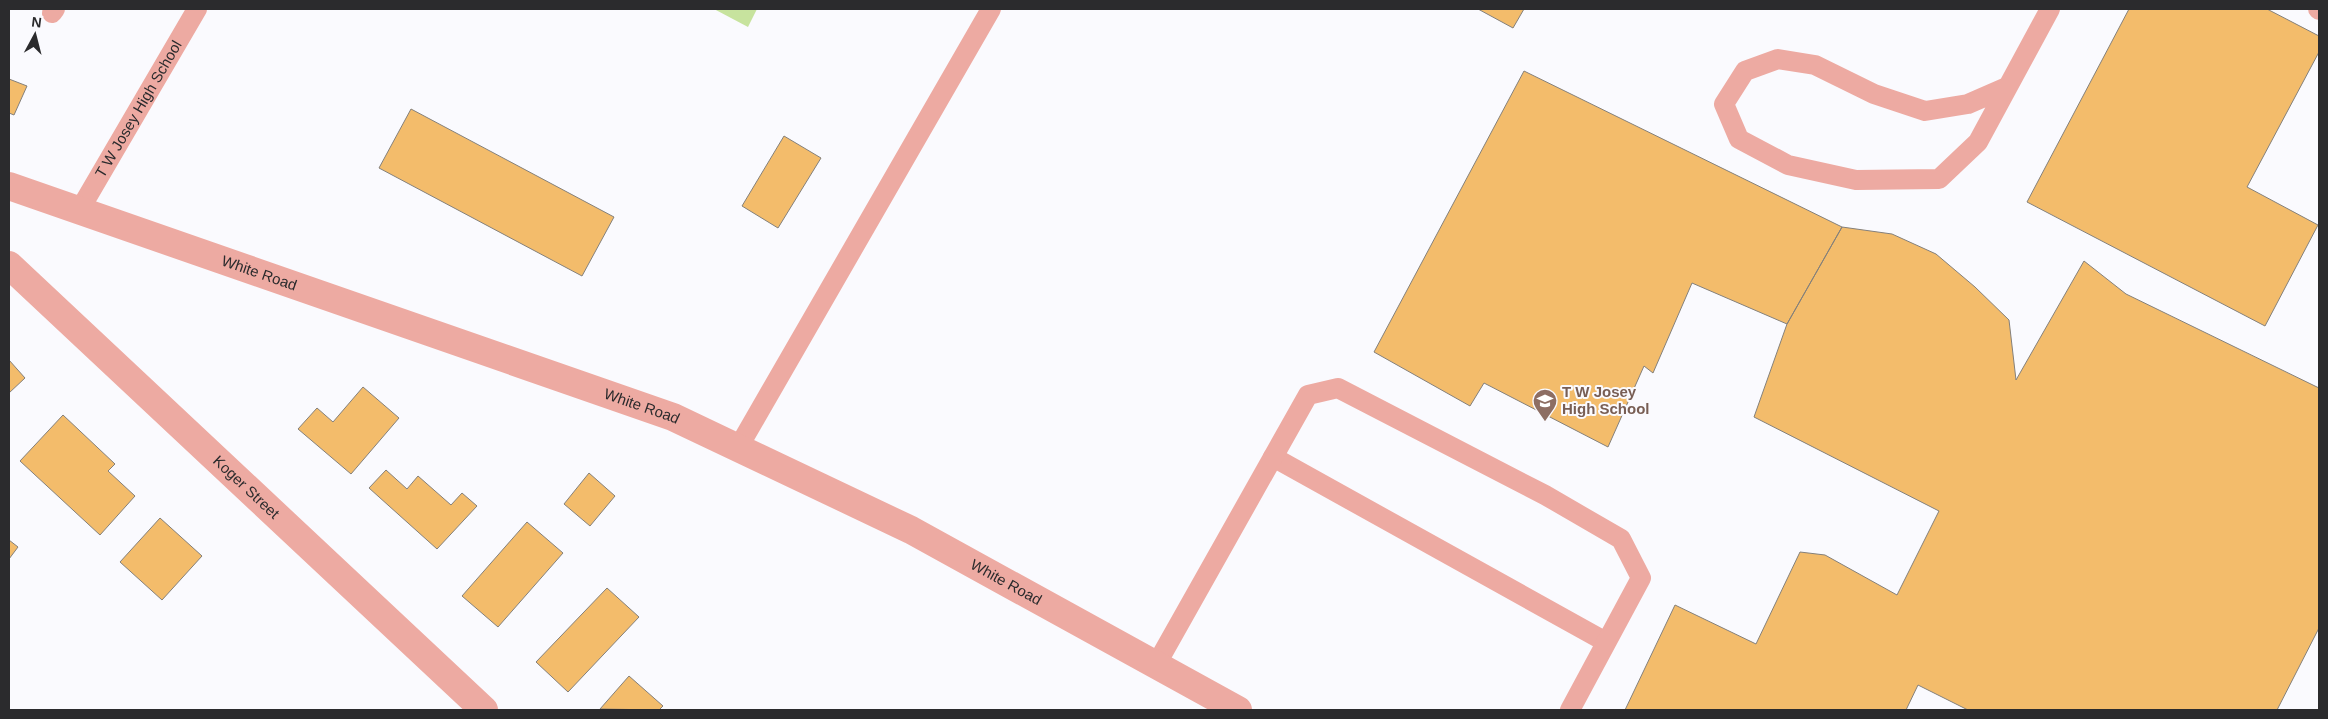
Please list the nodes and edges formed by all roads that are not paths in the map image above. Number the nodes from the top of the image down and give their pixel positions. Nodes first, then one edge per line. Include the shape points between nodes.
1 (197, 9) edge
2 (991, 9) edge
3 (2050, 9) edge
4 (2007, 87) junction
5 (9, 186) edge
6 (79, 211) junction
7 (9, 265) edge
8 (738, 448) junction
9 (1273, 457) junction
10 (1606, 642) junction
11 (1156, 665) junction
12 (484, 710) edge
13 (1238, 710) edge
14 (1570, 710) edge

1 - 6 lane, T W Josey High School
2 - 8 lane
3 - 4 lane
4 - 4 lane via 1978,142 1939,178 1856,180 1788,165 1739,139 1724,104 1745,71 1778,59 1815,65 1874,94 1925,111 1968,104
5 - 6 street, White Road
6 - 8 street, White Road via 673,417
7 - 12 street, Koger Street
8 - 11 street, White Road via 911,530
9 - 10 lane
9 - 10 lane via 1308,395 1338,388 1545,495 1621,539 1641,578
9 - 11 lane
10 - 14 lane
11 - 13 street, White Road

